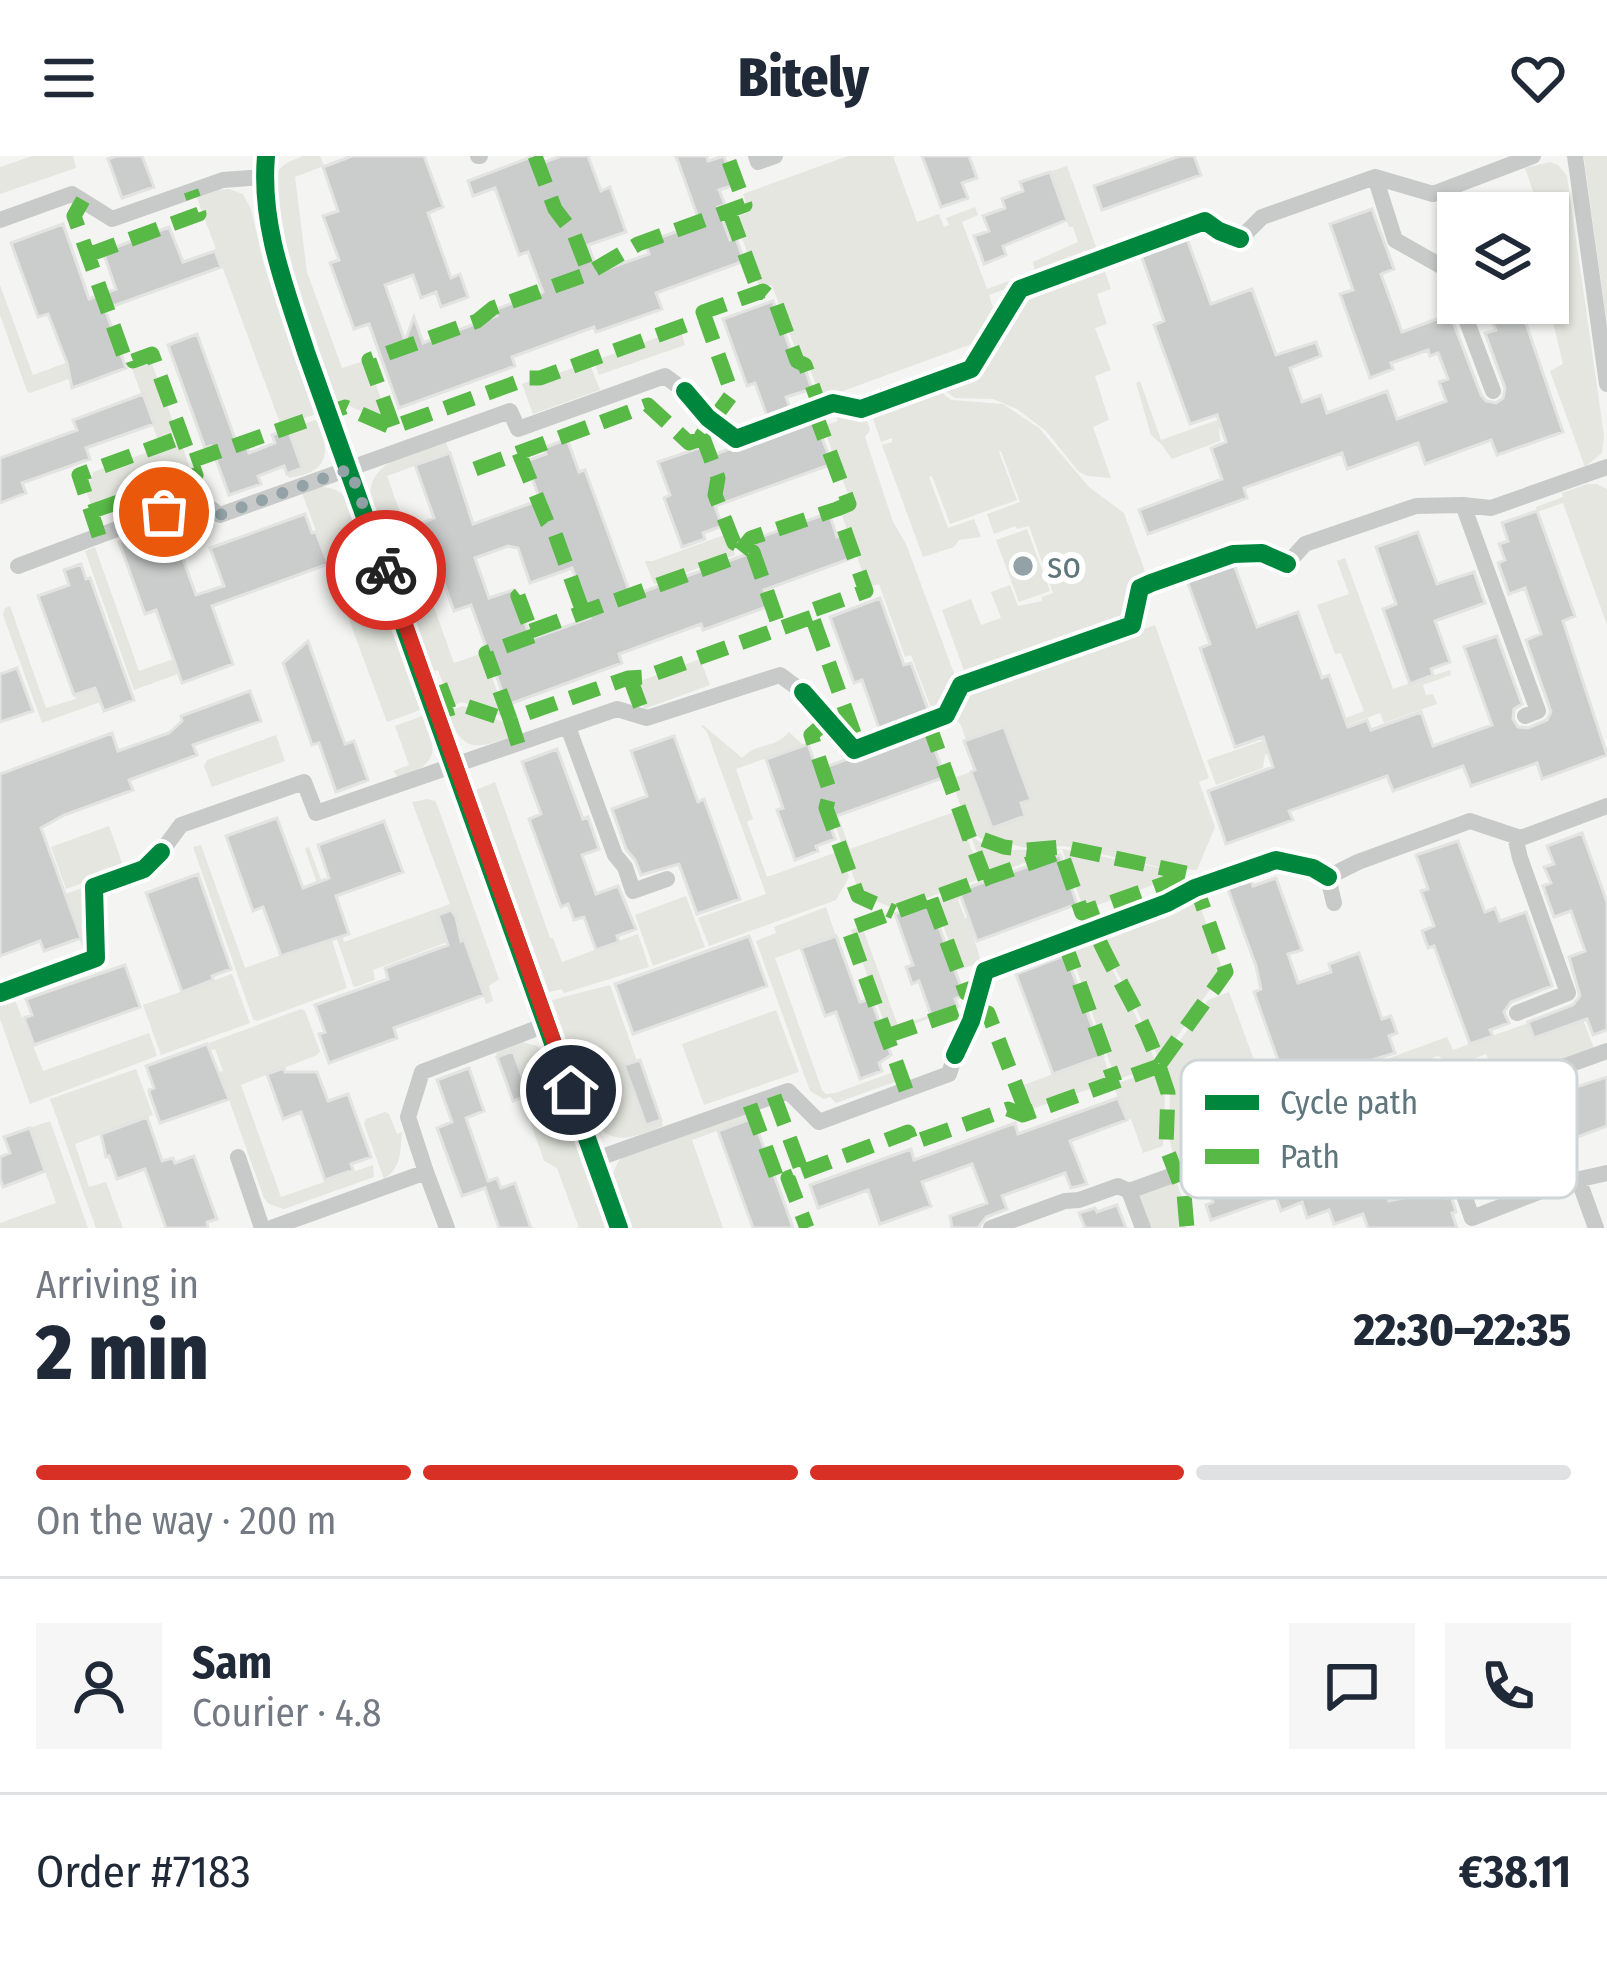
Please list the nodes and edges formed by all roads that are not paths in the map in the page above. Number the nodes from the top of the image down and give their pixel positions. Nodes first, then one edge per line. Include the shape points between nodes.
1 (266, 156) edge
2 (756, 156) edge
3 (775, 156) edge
4 (1533, 156) edge
5 (1575, 156) edge
6 (264, 177) junction
7 (1375, 177) junction
8 (0, 220) edge
9 (1240, 239) dead end
10 (1437, 263) edge
11 (1468, 324) edge
12 (1607, 384) edge
13 (685, 391) dead end
14 (1493, 391) dead end
15 (1607, 467) edge
16 (350, 469) junction
17 (1463, 505) junction
18 (1287, 564) dead end
19 (17, 566) dead end
20 (803, 692) dead end
21 (1525, 716) dead end
22 (568, 727) junction
23 (456, 766) junction
24 (1607, 806) edge
25 (1515, 836) junction
26 (160, 852) dead end
27 (667, 879) dead end
28 (1334, 903) dead end
29 (1517, 1013) dead end
30 (548, 1024) junction
31 (1607, 1051) edge
32 (956, 1055) dead end
33 (1577, 1062) edge
34 (238, 1157) dead end
35 (596, 1159) junction
36 (426, 1172) junction
37 (1181, 1172) edge
38 (1607, 1173) edge
39 (1579, 1181) joint
40 (1129, 1191) junction
41 (1530, 1198) edge
42 (1472, 1223) edge
43 (267, 1228) edge
44 (447, 1228) edge
45 (619, 1228) edge
46 (992, 1228) edge
47 (1143, 1228) edge
48 (1596, 1228) edge

1 - 6 street
2 - 3 street
4 - 7 street via 1433,194
5 - 12 street
6 - 8 street via 223,180 112,219 73,194
6 - 16 street via 276,260
7 - 9 street via 1262,217
7 - 10 street via 1394,240
11 - 14 street
13 - 16 street via 665,376 518,430 510,411
15 - 17 street via 1490,508
16 - 19 street via 220,515 197,499
16 - 23 street
17 - 18 street via 1411,507 1305,544
17 - 21 street via 1538,711
20 - 22 street via 780,675 647,718 617,709
22 - 23 street
22 - 27 street via 633,891
23 - 26 street via 316,813 304,782 182,825
23 - 30 street
24 - 25 street
25 - 28 street via 1470,821 1358,862 1328,878
25 - 29 street via 1568,993
30 - 35 street
30 - 36 street via 422,1072 409,1117
31 - 33 street
32 - 35 street via 949,1074 819,1122 788,1091
34 - 43 street
35 - 45 street
36 - 43 street
36 - 44 street
37 - 40 street
38 - 39 street
39 - 48 street
40 - 46 street via 1118,1186
40 - 47 street
41 - 42 street

